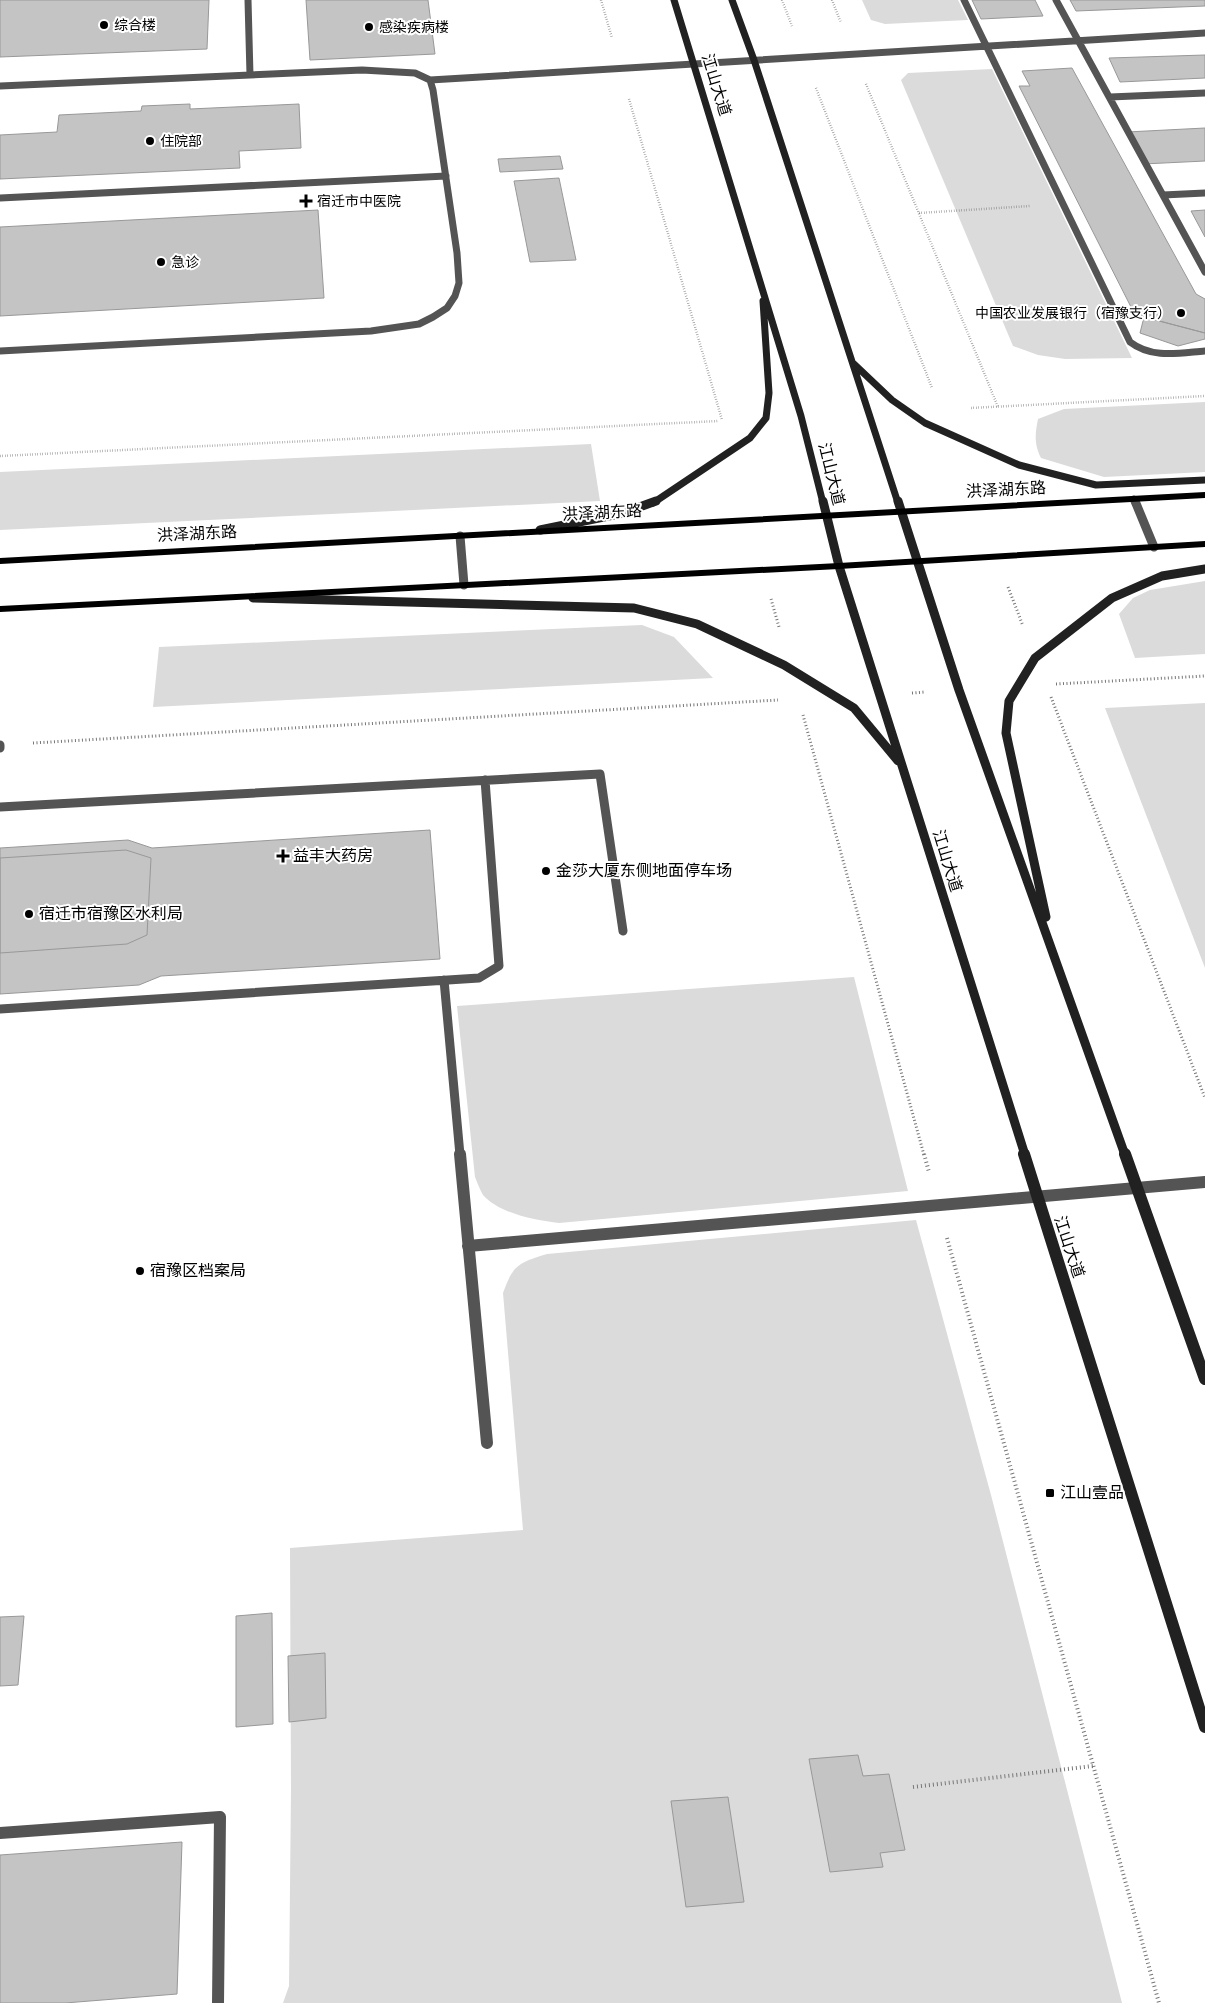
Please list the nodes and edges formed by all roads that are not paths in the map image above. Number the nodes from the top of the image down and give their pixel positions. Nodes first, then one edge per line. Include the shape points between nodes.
1 (248, 0) edge
2 (674, 0) edge
3 (732, 0) edge
4 (964, 0) edge
5 (1056, 0) edge
6 (1205, 33) edge
7 (1079, 41) junction
8 (986, 46) junction
9 (754, 60) junction
10 (694, 64) junction
11 (250, 75) junction
12 (430, 80) junction
13 (0, 86) edge
14 (1205, 93) edge
15 (1110, 97) junction
16 (446, 176) junction
17 (1205, 193) edge
18 (1163, 194) junction
19 (0, 198) edge
20 (1205, 272) edge
21 (762, 283) junction
22 (0, 351) edge
23 (1205, 351) edge
24 (854, 363) junction
25 (1205, 480) edge
26 (1205, 495) edge
27 (1134, 499) junction
28 (901, 513) junction
29 (826, 517) junction
30 (527, 533) junction
31 (460, 536) junction
32 (1205, 544) edge
33 (1154, 547) junction
34 (916, 560) junction
35 (0, 561) edge
36 (839, 566) junction
37 (1205, 570) edge
38 (464, 585) junction
39 (232, 597) junction
40 (0, 609) edge
41 (0, 744) edge
42 (0, 748) edge
43 (901, 765) junction
44 (485, 780) junction
45 (0, 807) edge
46 (623, 931) dead end
47 (1055, 959) junction
48 (444, 980) junction
49 (0, 1009) edge
50 (1205, 1182) edge
51 (1136, 1187) junction
52 (1037, 1195) junction
53 (468, 1246) junction
54 (1205, 1378) edge
55 (486, 1443) dead end
56 (1205, 1727) edge
57 (0, 1833) edge
58 (218, 2003) edge

1 - 11 lane
2 - 10 main road, 江山大道
3 - 9 main road
4 - 8 lane
5 - 7 lane
6 - 7 lane
7 - 8 lane
7 - 15 lane
8 - 9 lane
8 - 23 lane via 1130,342 1147,352
9 - 10 lane
9 - 24 main road
10 - 12 lane
10 - 21 main road, 江山大道
11 - 12 lane via 395,70 415,73
11 - 13 lane
12 - 16 lane
14 - 15 lane
15 - 18 lane
16 - 19 lane
16 - 22 lane via 459,283 447,308 419,324 371,331
17 - 18 lane
18 - 20 lane
21 - 29 main road, 江山大道 via 801,416
21 - 30 main road via 769,393 766,418 750,438 655,502 623,513
24 - 25 main road via 892,400 925,423 1019,465 1096,485
24 - 28 main road
26 - 27 main road, 洪泽湖东路
27 - 28 main road, 洪泽湖东路
27 - 33 lane
28 - 29 main road, 洪泽湖东路
28 - 34 main road
29 - 30 main road, 洪泽湖东路
29 - 36 main road, 江山大道
30 - 31 main road, 洪泽湖东路
31 - 35 main road, 洪泽湖东路
31 - 38 lane
32 - 33 main road
33 - 34 main road
34 - 36 main road
34 - 47 main road
36 - 38 main road
36 - 43 main road, 江山大道
37 - 47 main road via 1162,576 1112,598 1035,658 1009,701 1006,733
38 - 39 main road
39 - 40 main road
39 - 43 main road via 634,608 697,624 791,669 854,708
41 - 42 lane
43 - 52 main road, 江山大道
44 - 45 lane
44 - 46 lane via 600,774
44 - 48 lane via 499,966 480,978
47 - 51 main road
48 - 49 lane
48 - 53 lane
50 - 51 lane
51 - 52 lane
51 - 54 main road
52 - 53 lane
52 - 56 main road, 江山大道
53 - 55 lane
57 - 58 lane via 220,1817

